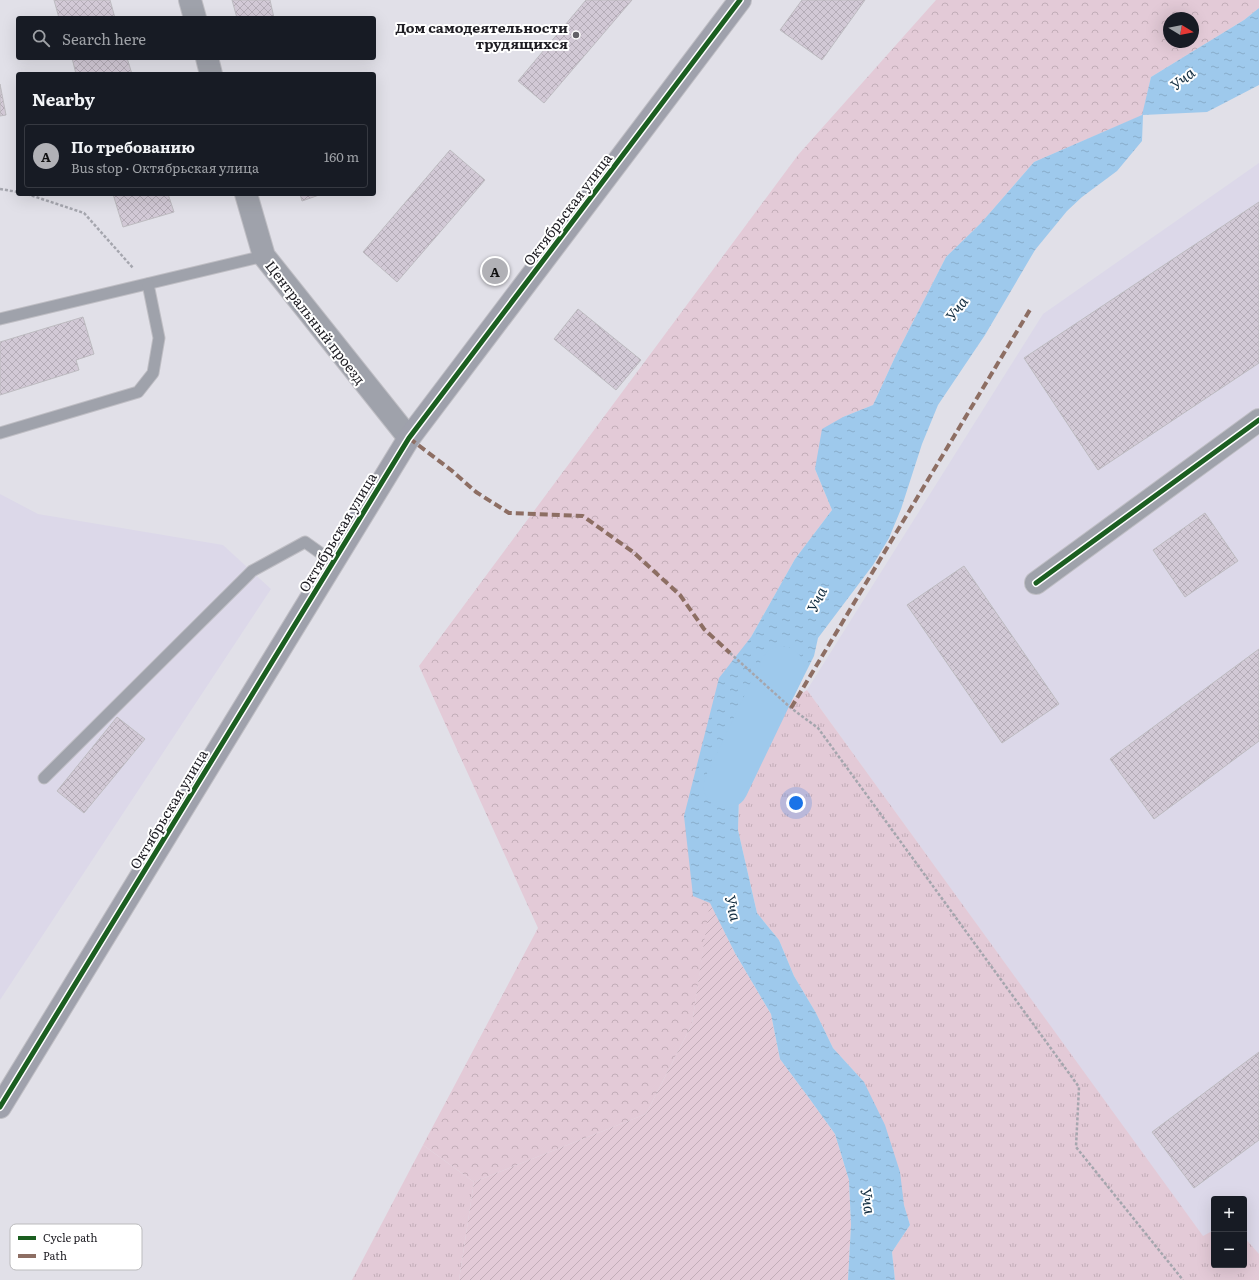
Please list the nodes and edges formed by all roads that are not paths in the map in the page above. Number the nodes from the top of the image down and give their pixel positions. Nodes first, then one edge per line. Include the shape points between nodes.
1 (190, 0) edge
2 (740, 0) edge
3 (194, 16) edge
4 (208, 60) edge
5 (210, 72) edge
6 (247, 196) edge
7 (264, 256) junction
8 (148, 284) junction
9 (0, 320) edge
10 (1259, 420) edge
11 (0, 433) edge
12 (409, 438) junction
13 (333, 562) junction
14 (1036, 582) dead end
15 (44, 778) dead end
16 (0, 1107) edge

1 - 3 street
2 - 12 street, Октябрьская улица
4 - 5 street
6 - 7 street, Центральный проезд
7 - 8 lane
7 - 12 street, Центральный проезд
8 - 9 lane
8 - 11 lane via 159,338 153,373 138,392
10 - 14 street
12 - 13 street, Октябрьская улица
13 - 15 lane via 305,542 252,571
13 - 16 street, Октябрьская улица

